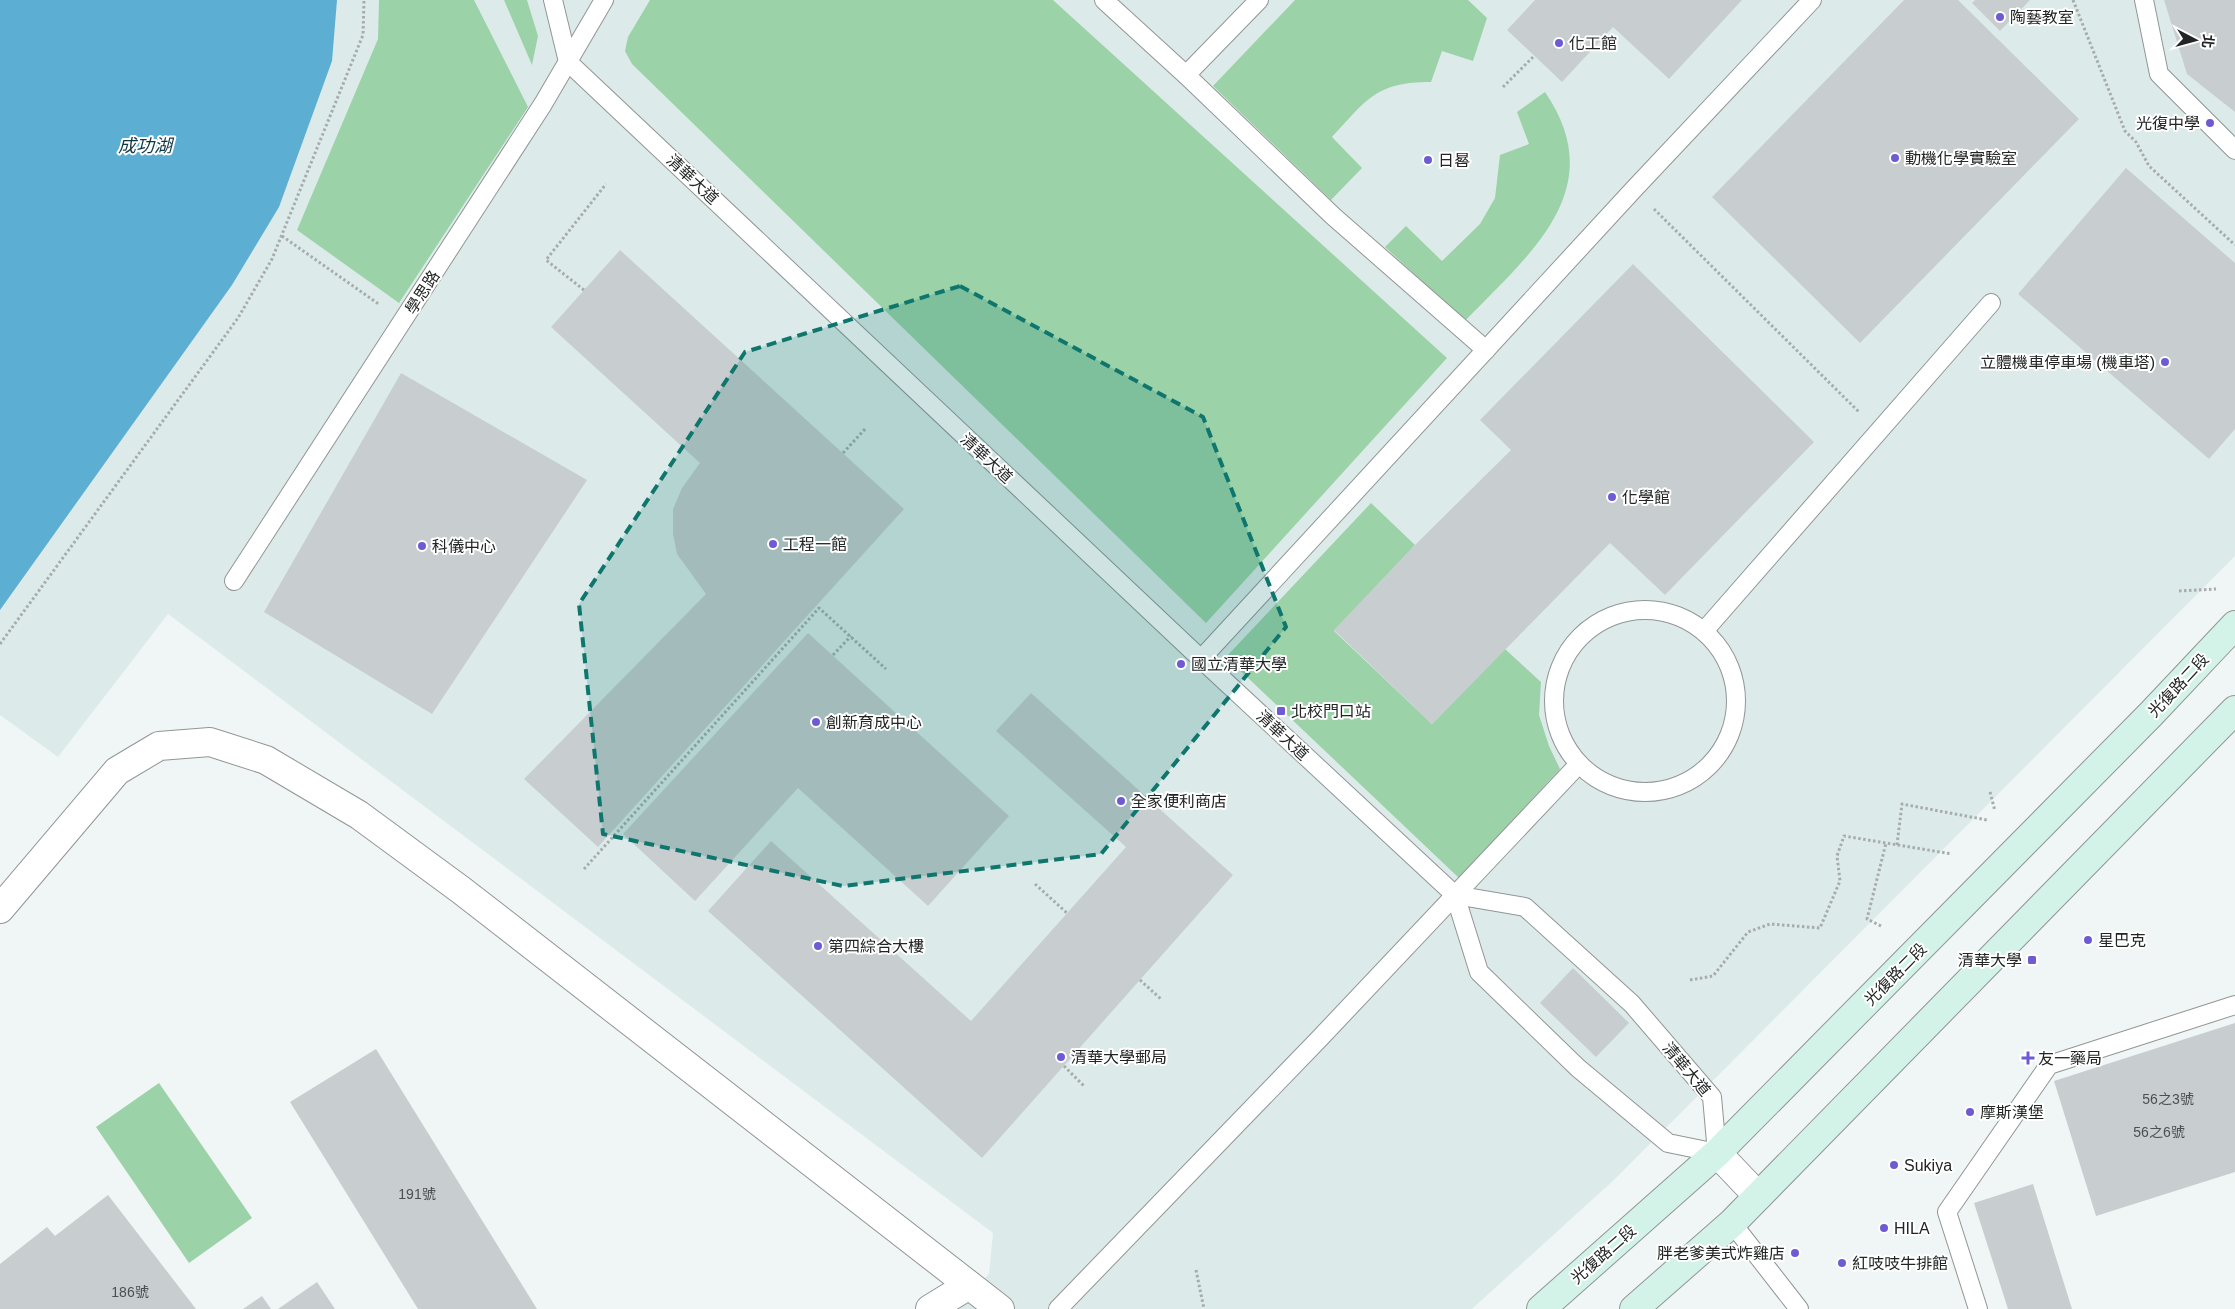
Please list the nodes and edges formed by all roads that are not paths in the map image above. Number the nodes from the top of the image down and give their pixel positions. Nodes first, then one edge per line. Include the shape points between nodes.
1 (553, 0) edge
2 (604, 0) edge
3 (1104, 0) edge
4 (1259, 0) edge
5 (1812, 0) edge
6 (2144, 0) edge
7 (568, 62) junction
8 (1186, 75) junction
9 (2235, 150) edge
10 (1991, 303) dead end
11 (1486, 350) junction
12 (234, 581) dead end
13 (2235, 625) edge
14 (1704, 631) junction
15 (1201, 659) junction
16 (2235, 710) edge
17 (1578, 765) junction
18 (1455, 894) junction
19 (0, 909) edge
20 (2235, 1005) edge
21 (1718, 1153) junction
22 (1758, 1196) junction
23 (1732, 1223) junction
24 (969, 1285) junction
25 (930, 1309) edge
26 (1000, 1309) edge
27 (1058, 1309) edge
28 (1541, 1309) edge
29 (1634, 1309) edge
30 (1799, 1309) edge
31 (1978, 1309) edge

1 - 7 lane
2 - 7 lane, 學思路
3 - 8 lane
4 - 8 lane
5 - 11 lane
6 - 9 lane via 2159,74
7 - 12 lane, 學思路
7 - 15 lane, 清華大道
8 - 11 lane via 1333,216
10 - 14 lane
11 - 15 lane
13 - 21 main road, 光復路二段
14 - 17 lane via 1685,617 1657,610 1617,613 1590,628 1568,650 1556,679 1553,709 1561,740
14 - 17 lane via 1724,654 1734,681 1736,711 1728,740 1711,764 1688,782 1660,792 1630,792 1602,783
15 - 18 lane, 清華大道
16 - 22 main road
17 - 18 lane
18 - 21 lane via 1479,972 1578,1068 1668,1143
18 - 21 lane, 清華大道 via 1525,906 1632,1004 1712,1098
18 - 27 lane
19 - 24 street via 117,771 158,746 210,742 266,760 359,815 462,890
20 - 31 lane via 2049,1065 1947,1212
21 - 22 street
21 - 28 main road, 光復路二段
22 - 23 main road
23 - 29 main road
23 - 30 lane
24 - 25 street
24 - 26 street

